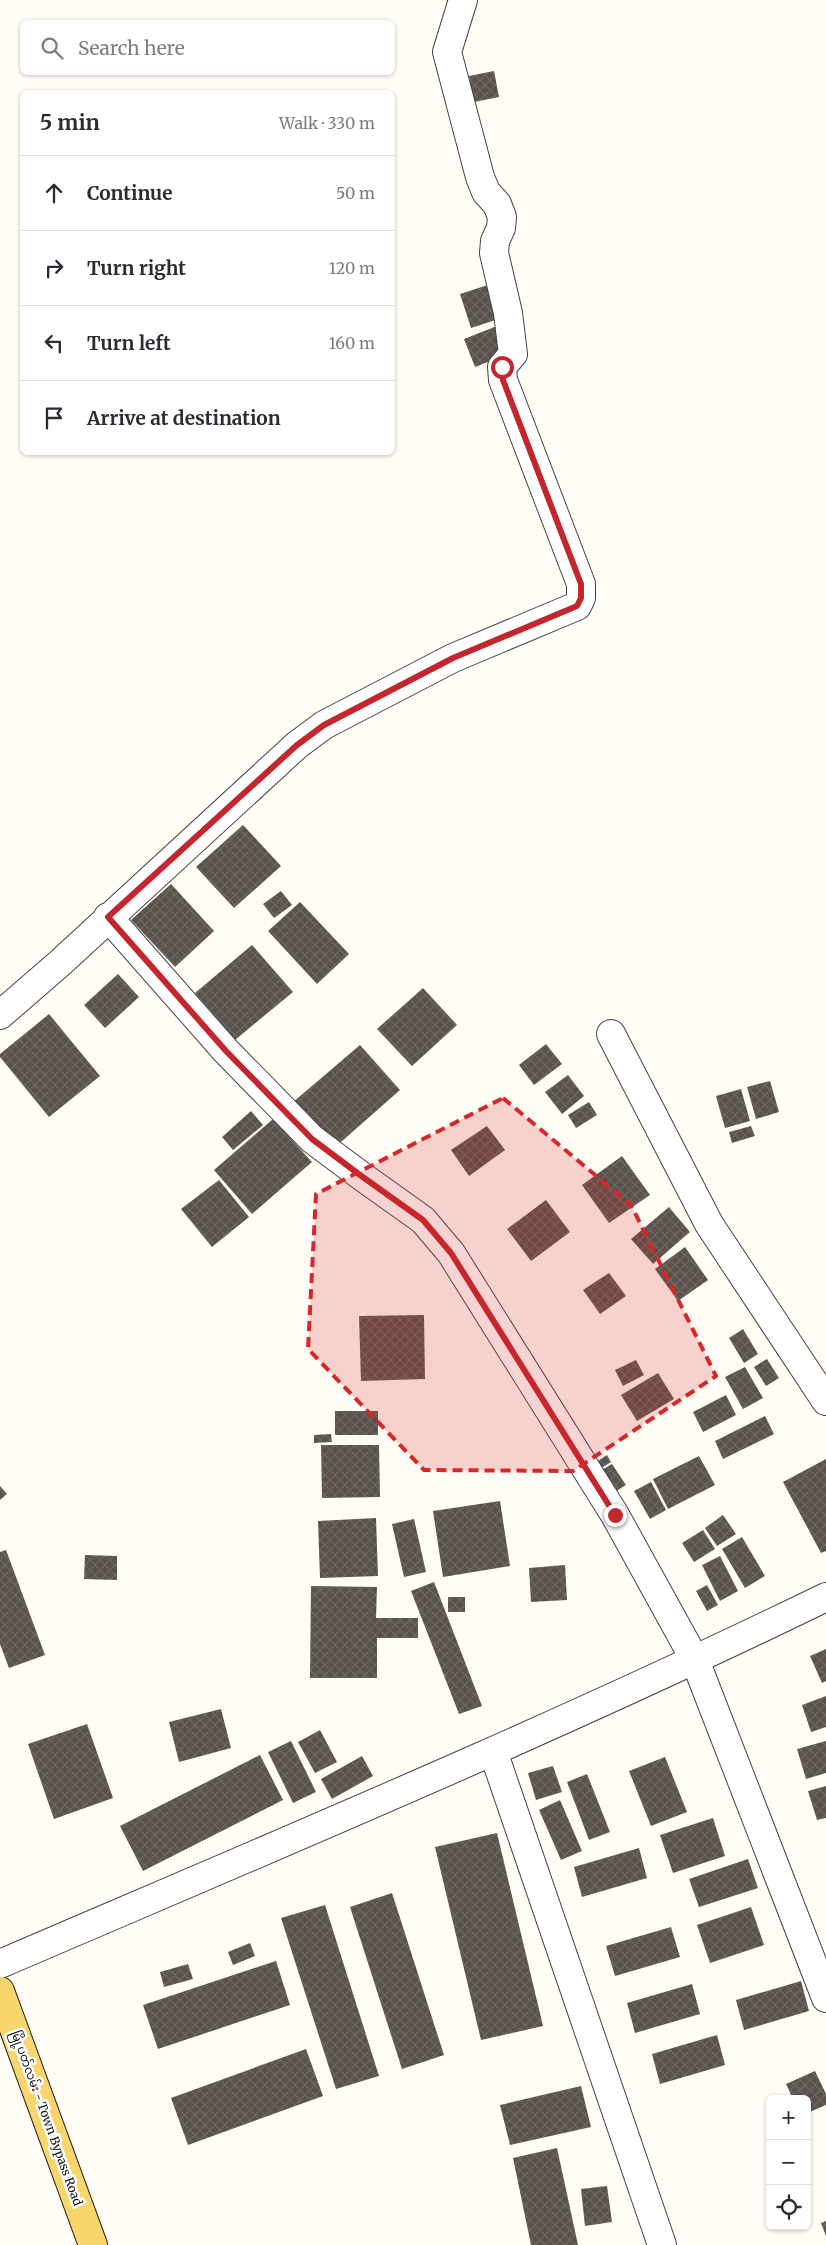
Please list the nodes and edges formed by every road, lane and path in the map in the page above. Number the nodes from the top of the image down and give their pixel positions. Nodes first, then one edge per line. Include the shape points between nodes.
1 (463, 0) edge
2 (108, 917) junction
3 (0, 1015) edge
4 (611, 1034) dead end
5 (826, 1401) edge
6 (826, 1597) edge
7 (695, 1660) junction
8 (493, 1751) junction
9 (0, 1964) edge
10 (0, 1990) edge
11 (826, 1998) edge
12 (93, 2245) edge
13 (662, 2245) edge

1 - 2 street via 447,52 480,177 502,217 494,253 508,313 513,354 502,367 503,380 581,584 581,598 577,606 453,658 324,725 297,745
2 - 3 street
2 - 7 street via 226,1051 312,1139 423,1220 451,1253 615,1515
4 - 5 street via 709,1224
6 - 7 street
7 - 8 street
7 - 11 street
8 - 9 street
8 - 13 street
10 - 12 main road, မြို့ပတ်လမ်း - Town Bypass Road

